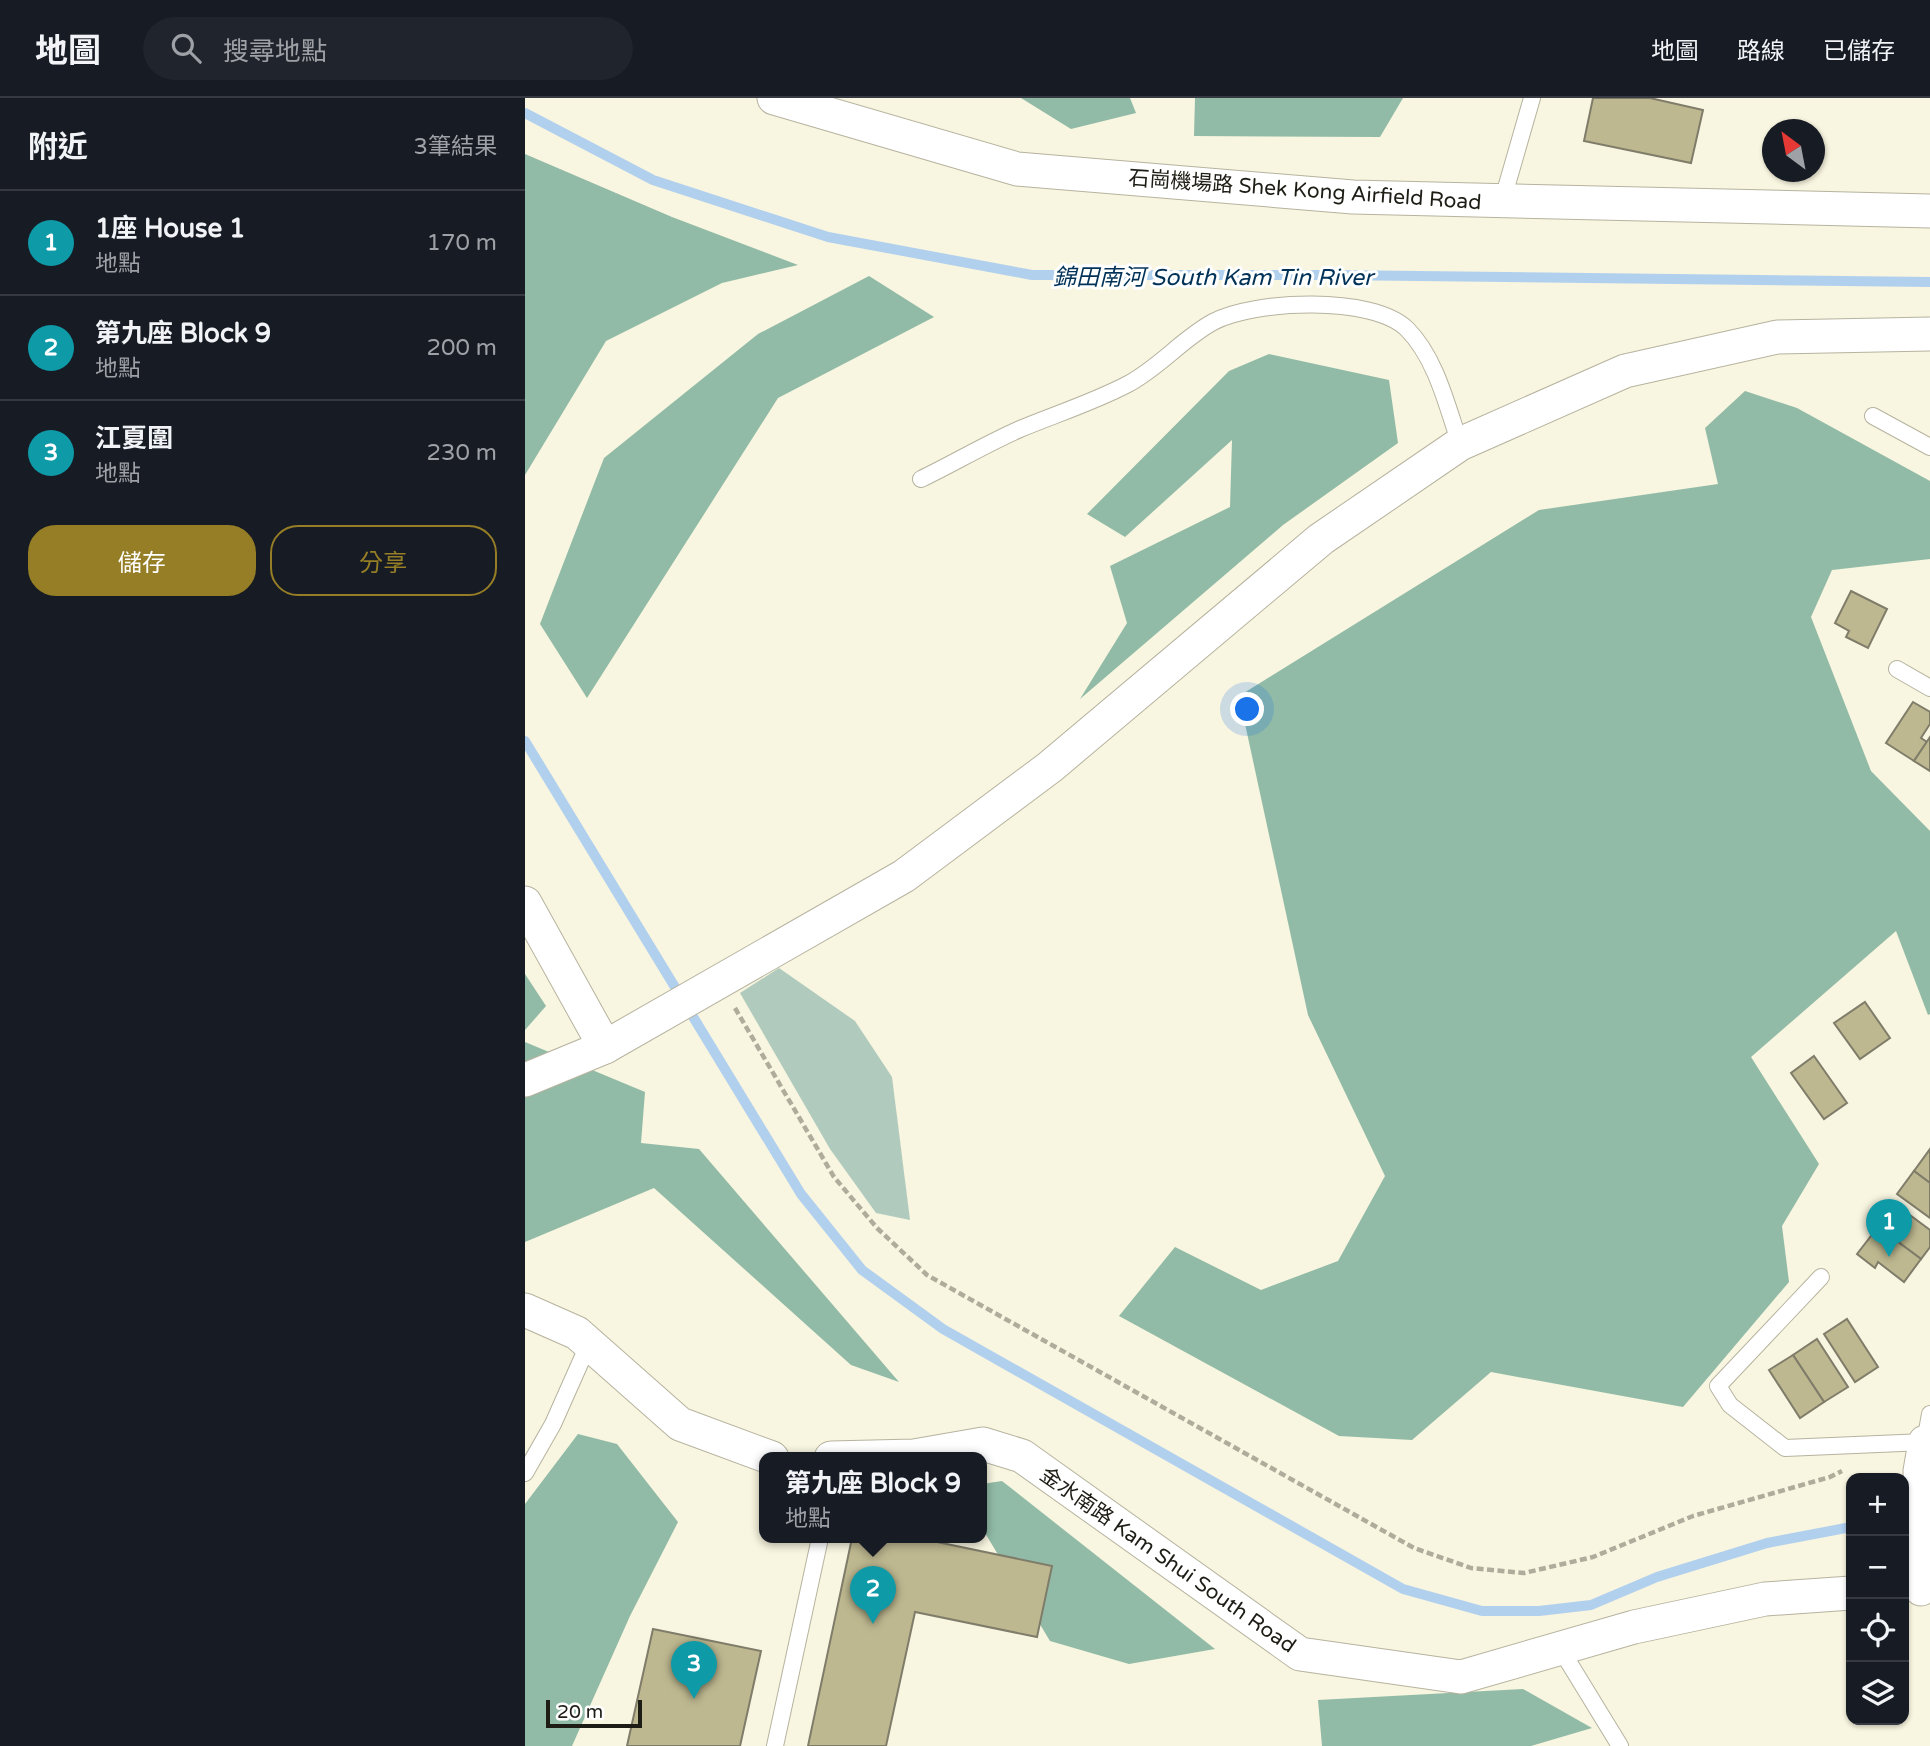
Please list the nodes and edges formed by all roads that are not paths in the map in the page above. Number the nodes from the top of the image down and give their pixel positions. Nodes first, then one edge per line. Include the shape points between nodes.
1 (773, 98) edge
2 (1532, 98) edge
3 (1502, 202) junction
4 (1930, 211) edge
5 (1930, 334) edge
6 (1873, 416) dead end
7 (1460, 444) junction
8 (1930, 447) edge
9 (921, 480) dead end
10 (1897, 669) dead end
11 (1930, 688) edge
12 (525, 903) edge
13 (605, 1047) junction
14 (525, 1080) edge
15 (1821, 1277) dead end
16 (525, 1310) edge
17 (589, 1343) junction
18 (1926, 1442) edge
19 (937, 1452) edge
20 (759, 1453) edge
21 (525, 1473) edge
22 (819, 1543) edge
23 (1918, 1590) edge
24 (1846, 1593) edge
25 (1560, 1648) junction
26 (775, 1746) edge
27 (1620, 1746) edge

1 - 3 street, 石崗機場路 Shek Kong Airfield Road via 1017,169 1353,197
2 - 3 lane
3 - 4 street, 石崗機場路 Shek Kong Airfield Road
5 - 7 street via 1777,337 1625,371
6 - 8 lane
7 - 9 lane via 1426,355 1406,327 1380,315 1332,305 1279,304 1248,308 1214,321 1163,362 1126,384 1018,430
7 - 13 street via 1321,539 1050,767 904,876
10 - 11 lane
12 - 13 street
13 - 14 street
15 - 18 lane via 1718,1386 1730,1405 1785,1448
16 - 17 street
17 - 20 street via 680,1424
17 - 21 lane
18 - 23 street
19 - 25 street, 金水南路 Kam Shui South Road via 983,1444 1022,1456 1300,1654 1461,1676
22 - 26 lane
24 - 25 street, 金水南路 Kam Shui South Road via 1765,1599
25 - 27 lane

